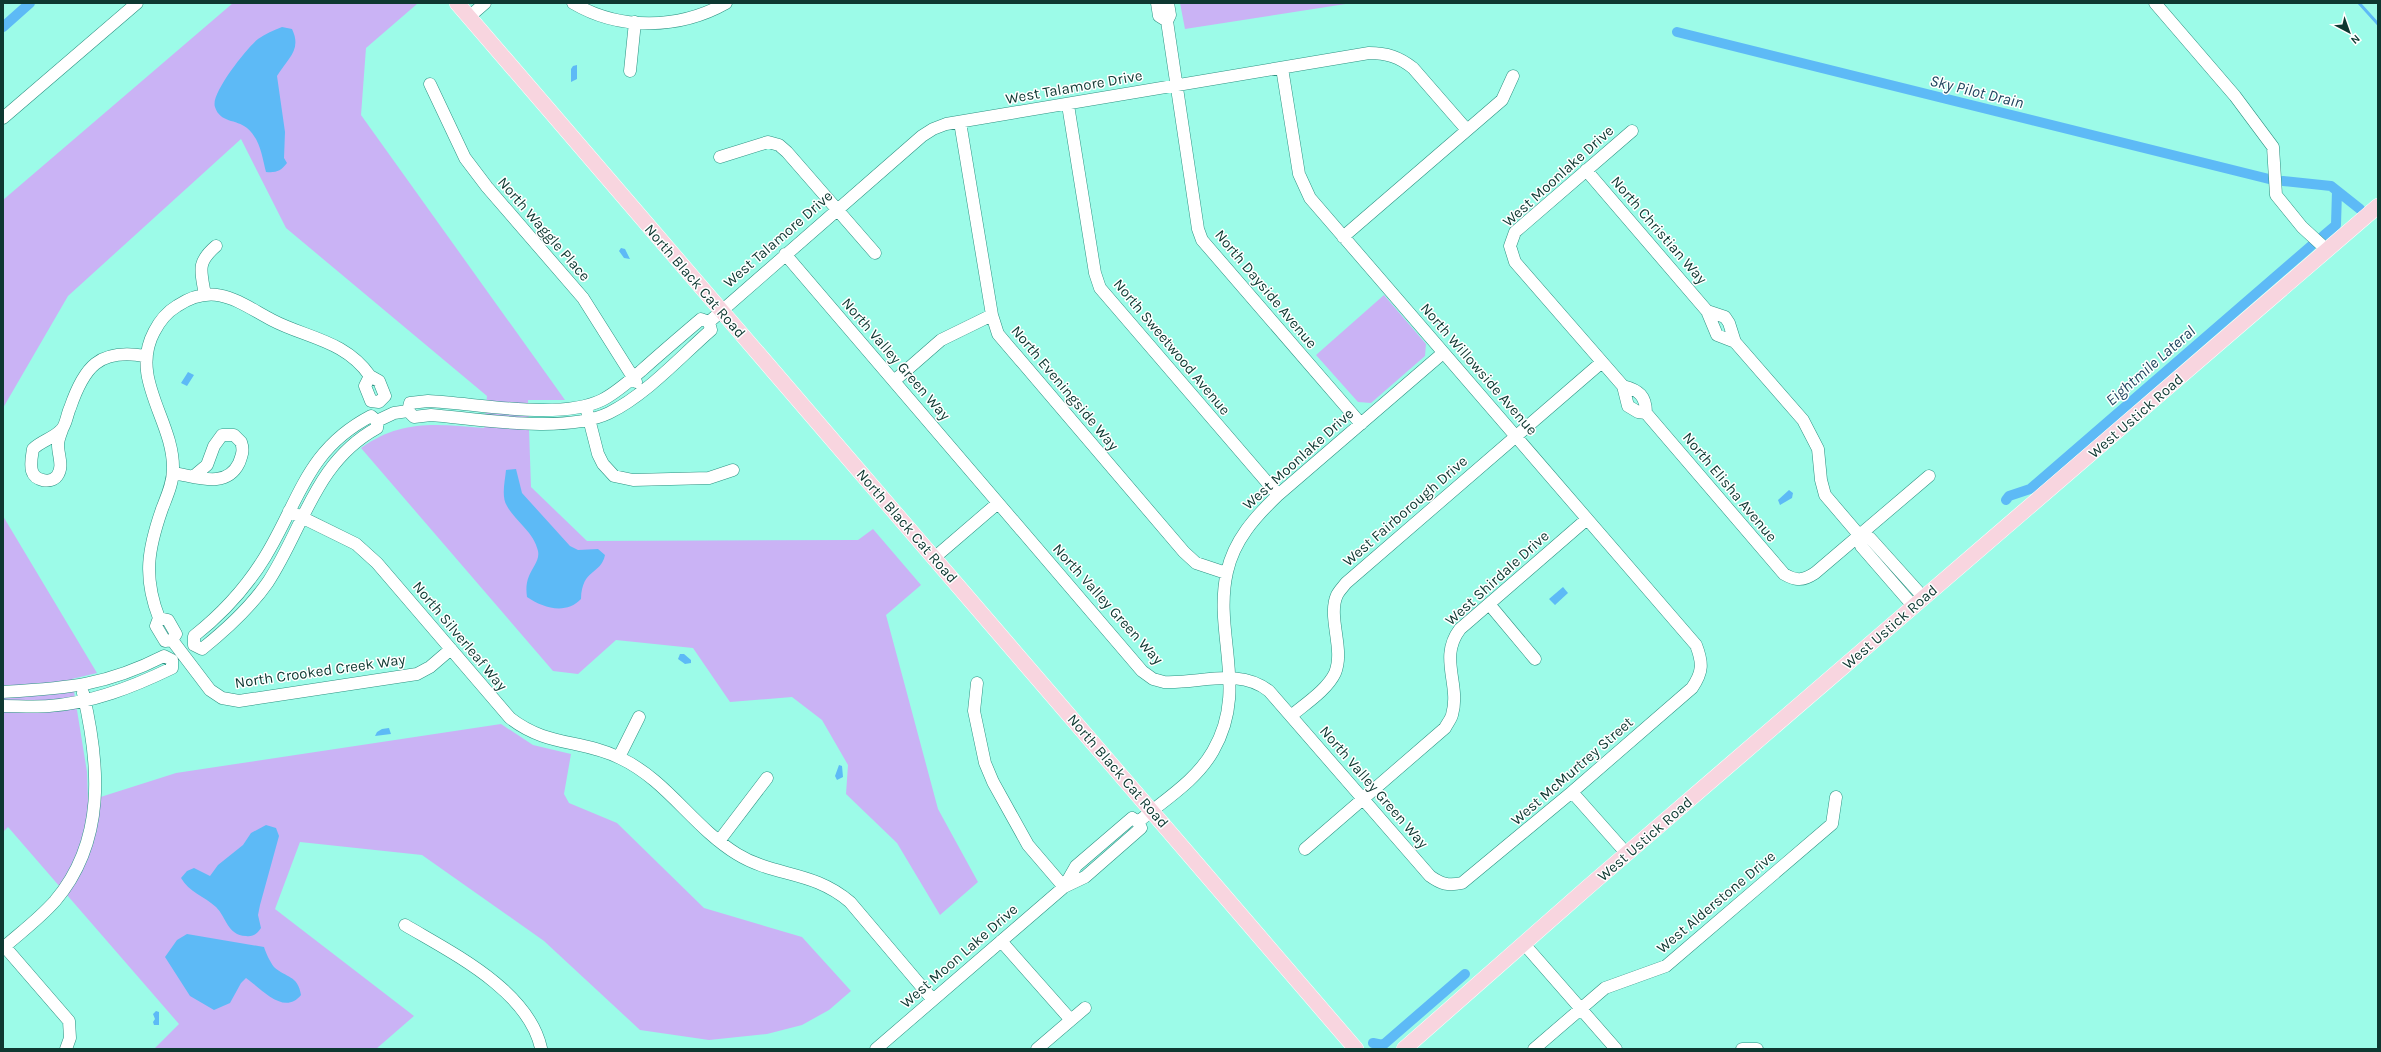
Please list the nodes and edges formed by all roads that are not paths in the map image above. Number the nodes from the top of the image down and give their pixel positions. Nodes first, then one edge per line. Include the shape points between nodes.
1 (137, 3) edge
2 (485, 3) edge
3 (573, 3) edge
4 (726, 3) edge
5 (1157, 3) edge
6 (1168, 3) edge
7 (2155, 3) edge
8 (463, 8) edge
9 (1167, 21) junction
10 (635, 22) junction
11 (1282, 68) junction
12 (630, 71) dead end
13 (1513, 76) dead end
14 (430, 84) dead end
15 (1175, 86) junction
16 (1068, 105) junction
17 (3, 118) edge
18 (960, 122) junction
19 (1467, 130) junction
20 (1632, 131) dead end
21 (720, 157) dead end
22 (1586, 170) junction
23 (2378, 206) edge
24 (837, 209) junction
25 (1343, 237) junction
26 (216, 246) dead end
27 (1510, 246) joint
28 (2327, 250) junction
29 (875, 253) dead end
30 (785, 254) junction
31 (205, 295) junction
32 (721, 311) junction
33 (1707, 311) junction
34 (992, 315) junction
35 (709, 322) junction
36 (1735, 342) junction
37 (1443, 353) junction
38 (145, 356) junction
39 (1602, 362) junction
40 (633, 377) junction
41 (894, 381) junction
42 (1623, 386) junction
43 (642, 391) junction
44 (585, 406) junction
45 (408, 411) junction
46 (1646, 413) junction
47 (381, 419) junction
48 (589, 419) junction
49 (1361, 424) junction
50 (62, 430) dead end
51 (1516, 437) junction
52 (733, 470) dead end
53 (173, 473) junction
54 (194, 476) dead end
55 (1929, 476) dead end
56 (1278, 496) junction
57 (998, 502) junction
58 (289, 511) junction
59 (302, 517) junction
60 (1587, 519) junction
61 (1860, 536) junction
62 (934, 558) junction
63 (1226, 573) junction
64 (1919, 603) junction
65 (1489, 604) junction
66 (194, 645) junction
67 (451, 649) junction
68 (177, 656) junction
69 (1535, 659) dead end
70 (1702, 668) joint
71 (1231, 678) junction
72 (977, 683) dead end
73 (81, 686) junction
74 (3, 692) edge
75 (84, 700) junction
76 (3, 706) edge
77 (1291, 716) junction
78 (639, 717) dead end
79 (619, 757) junction
80 (767, 778) dead end
81 (1572, 792) junction
82 (1836, 797) dead end
83 (1362, 798) junction
84 (1152, 810) junction
85 (1138, 822) joint
86 (719, 841) junction
87 (1305, 849) dead end
88 (1627, 854) junction
89 (1451, 885) joint
90 (1064, 887) junction
91 (405, 925) dead end
92 (1001, 941) junction
93 (1524, 944) junction
94 (4, 948) edge
95 (933, 1000) junction
96 (1085, 1008) dead end
97 (1581, 1008) junction
98 (1070, 1019) junction
99 (68, 1043) edge
100 (541, 1049) edge
101 (876, 1049) edge
102 (1037, 1049) edge
103 (1356, 1049) edge
104 (1404, 1049) edge
105 (1534, 1049) edge
106 (1616, 1049) edge

1 - 17 street
2 - 8 street
3 - 10 street via 606,17
4 - 10 street via 695,17 676,21
5 - 9 street via 1159,16
6 - 9 street via 1170,15
7 - 28 street via 2235,96 2273,147 2276,195 2302,227
8 - 32 main road, North Black Cat Road
9 - 15 street, North Dayside Avenue
10 - 12 street
11 - 15 street, West Talamore Drive
11 - 19 street, West Talamore Drive via 1369,53 1393,56 1413,68
11 - 25 street, North Willowside Avenue via 1302,185
13 - 19 street via 1502,100
14 - 40 street, North Waggle Place via 465,158 583,298
15 - 16 street, West Talamore Drive
15 - 49 street, North Dayside Avenue via 1198,229 1202,240
16 - 18 street, West Talamore Drive
16 - 56 street, North Sweetwood Avenue via 1095,273 1100,288
18 - 24 street, West Talamore Drive via 933,128
18 - 34 street, North Eveningside Way
19 - 25 street
20 - 22 street, West Moonlake Drive
21 - 24 street via 768,142 778,145 788,152
22 - 27 street, West Moonlake Drive via 1515,232
22 - 33 street, North Christian Way
23 - 28 main road, West Ustick Road
24 - 29 street
24 - 30 street, West Talamore Drive
25 - 37 street, North Willowside Avenue
26 - 31 street via 204,256 201,271
27 - 39 street, North Elisha Avenue via 1515,262
28 - 64 main road, West Ustick Road
30 - 32 street, West Talamore Drive
30 - 41 street, North Valley Green Way
31 - 38 street via 188,299 171,310 158,324 147,344
31 - 47 street via 217,294 234,298 278,323 340,347 370,376 379,380 385,396 379,402
32 - 35 street, West Talamore Drive
32 - 62 main road, North Black Cat Road
33 - 36 street, North Christian Way via 1717,335
33 - 36 street, North Christian Way via 1724,317 1732,329
34 - 41 street via 941,340
34 - 63 street, North Eveningside Way via 998,334 1008,348 1174,542 1196,563
35 - 40 street via 701,319
35 - 43 street via 711,330
36 - 61 street, North Christian Way via 1810,430 1818,449 1825,495
37 - 49 street, West Moonlake Drive
37 - 51 street, North Willowside Avenue
38 - 50 street via 125,353 99,360 87,371 77,386
38 - 53 street via 148,381 173,454
39 - 42 street, North Elisha Avenue
39 - 51 street, West Fairborough Drive
40 - 43 street, North Waggle Place
40 - 44 street via 603,400
41 - 57 street, North Valley Green Way
42 - 46 street, North Elisha Avenue via 1628,406
42 - 46 street, North Elisha Avenue via 1641,393 1645,399
43 - 48 street via 610,412
44 - 45 street via 566,410 541,410 428,401 410,403
44 - 48 street
45 - 47 street
45 - 48 street via 414,417 431,415 539,424
46 - 61 street, North Elisha Avenue via 1784,574 1792,578 1806,579
47 - 58 street via 371,416 366,418 331,444 307,475
47 - 59 street via 377,428 355,443 324,475
48 - 52 street via 603,464 608,471 620,478 709,478
49 - 56 street, West Moonlake Drive
51 - 60 street, North Willowside Avenue
51 - 77 street, West Fairborough Drive via 1346,583 1336,596 1335,616 1339,655 1335,672 1325,686
53 - 54 street
53 - 68 street, North Crooked Creek Way via 149,553 150,589 159,618 168,620 176,634 172,640
55 - 61 street
56 - 63 street, West Moonlake Drive via 1259,513 1244,532 1233,552
57 - 62 street
57 - 71 street, North Valley Green Way via 1142,671 1153,679 1164,682
58 - 59 street, North Silverleaf Way
58 - 66 street via 255,573 221,612 194,636
59 - 66 street via 267,582 245,611 202,649
59 - 67 street, North Silverleaf Way via 365,551
60 - 65 street, West Shirdale Drive
60 - 70 street, North Willowside Avenue via 1696,645
61 - 64 street, North Christian Way via 1870,538
62 - 84 main road, North Black Cat Road
63 - 71 street, West Moonlake Drive via 1224,608
64 - 88 main road, West Ustick Road
65 - 69 street
65 - 83 street, West Shirdale Drive via 1460,629 1452,643 1450,661 1454,703 1452,716 1445,728
66 - 68 street
67 - 68 street, North Crooked Creek Way via 430,667 417,674 239,701 222,698 210,690
67 - 79 street, North Silverleaf Way via 510,718 522,728 538,736 591,747
68 - 73 street via 164,656 107,681
68 - 75 street via 172,668 141,683
70 - 81 street, West McMurtrey Street via 1692,688
71 - 77 street, North Valley Green Way via 1245,678 1260,684
71 - 84 street, West Moonlake Drive via 1228,715 1213,751 1194,776
72 - 90 street via 974,711 985,763 992,782 1028,846
73 - 74 street
73 - 75 street
75 - 76 street via 50,706
75 - 94 street via 97,791 94,821 88,842 78,867 62,892
77 - 83 street, North Valley Green Way
78 - 79 street
79 - 86 street, North Silverleaf Way via 655,780
80 - 86 street
81 - 88 street
81 - 89 street, West McMurtrey Street via 1472,877 1462,883
82 - 97 street, West Alderstone Drive via 1832,824 1666,966 1606,988
83 - 87 street, West Shirdale Drive
83 - 89 street, North Valley Green Way via 1430,876 1440,884
84 - 85 street, West Moonlake Drive
84 - 103 main road, North Black Cat Road
85 - 90 street, West Moon Lake Drive via 1140,828 1085,877
86 - 95 street, North Silverleaf Way via 753,862 817,881 837,891 850,902
88 - 93 main road, West Ustick Road
90 - 92 street, West Moon Lake Drive
91 - 100 street via 485,975 508,995 538,1033
92 - 95 street, West Moon Lake Drive
92 - 98 street
93 - 97 street
93 - 104 main road, West Ustick Road
94 - 99 street via 69,1020
95 - 101 street, West Moon Lake Drive
96 - 98 street
97 - 105 street, West Alderstone Drive
97 - 106 street
98 - 102 street

